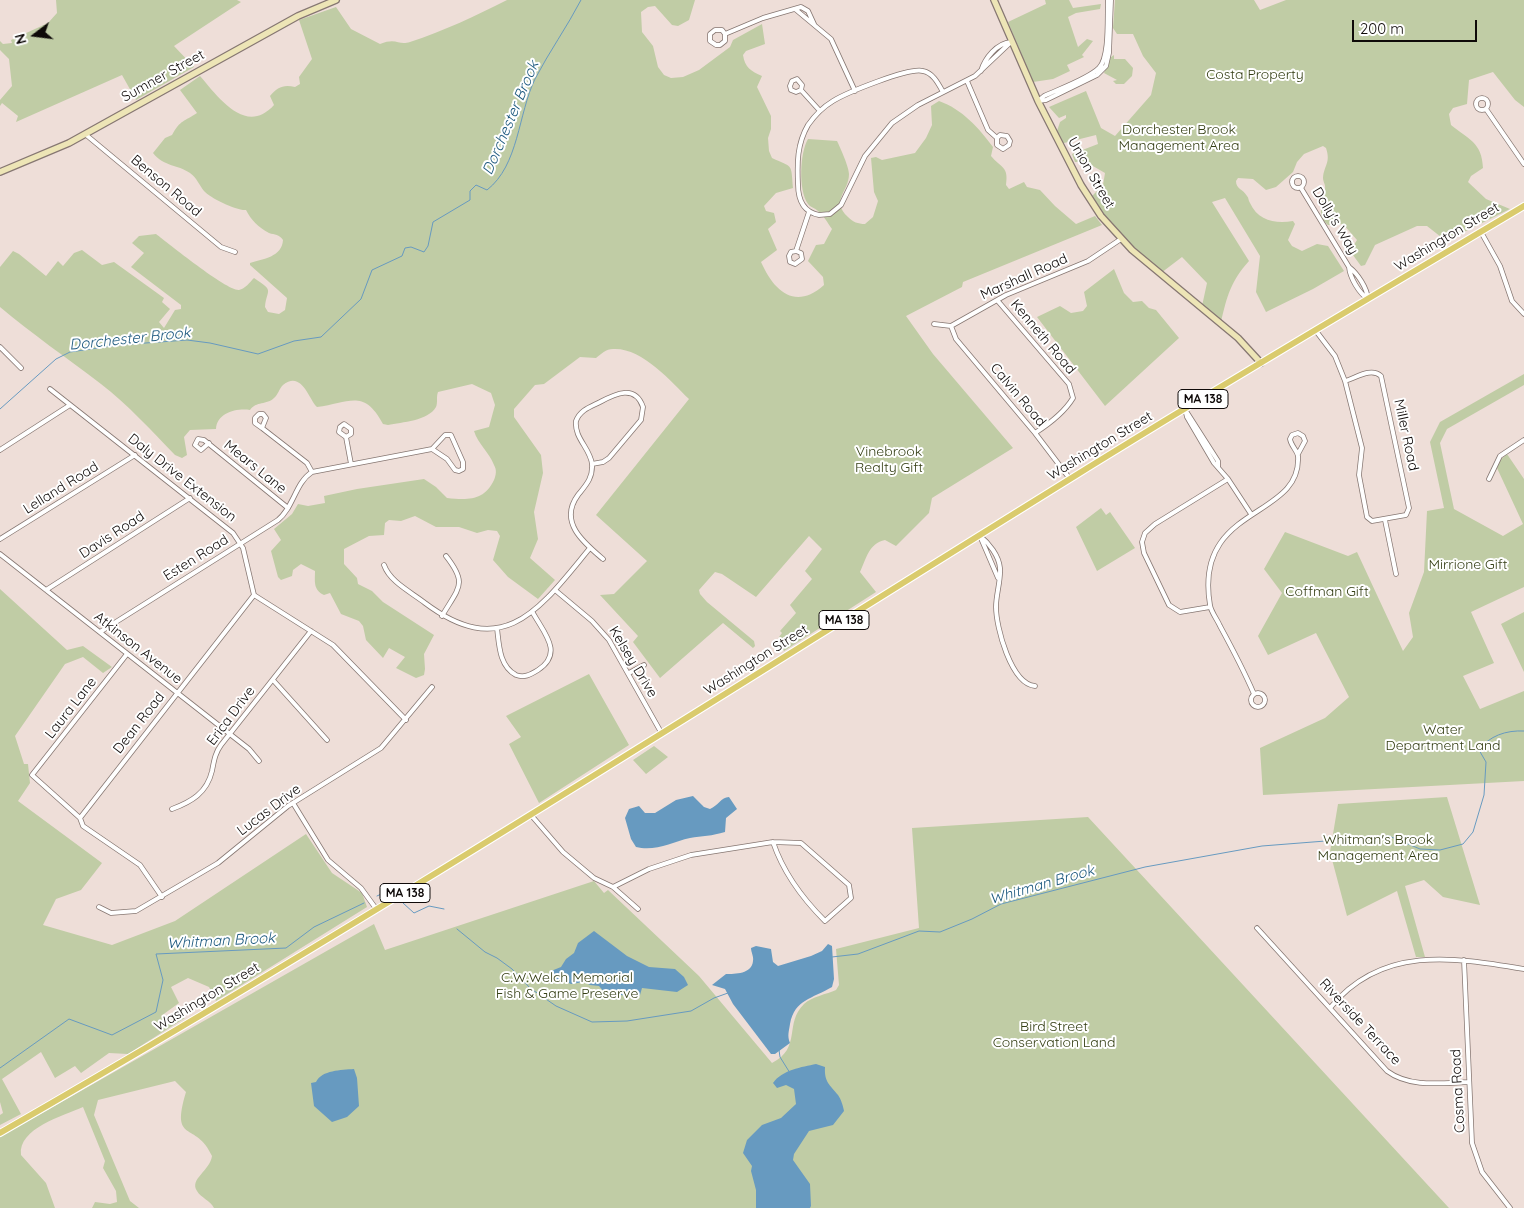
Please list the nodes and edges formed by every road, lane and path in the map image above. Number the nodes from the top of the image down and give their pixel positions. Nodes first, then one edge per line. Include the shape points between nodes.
1 (336, 0) edge
2 (994, 0) edge
3 (1110, 0) edge
4 (795, 9) junction
5 (814, 24) junction
6 (725, 34) junction
7 (1011, 42) junction
8 (967, 81) junction
9 (800, 90) dead end
10 (855, 91) junction
11 (943, 92) junction
12 (1038, 101) junction
13 (1486, 109) dead end
14 (820, 111) junction
15 (85, 134) junction
16 (997, 138) dead end
17 (1524, 164) edge
18 (0, 172) edge
19 (1301, 188) dead end
20 (1524, 206) edge
21 (809, 212) junction
22 (1481, 232) junction
23 (1120, 239) junction
24 (796, 250) dead end
25 (235, 252) dead end
26 (997, 300) junction
27 (1368, 300) junction
28 (1524, 314) edge
29 (934, 324) dead end
30 (951, 326) junction
31 (1316, 331) junction
32 (0, 347) edge
33 (1261, 363) junction
34 (21, 368) dead end
35 (1345, 381) junction
36 (50, 389) dead end
37 (70, 405) junction
38 (1185, 409) junction
39 (262, 428) dead end
40 (1035, 433) junction
41 (346, 437) dead end
42 (1524, 440) edge
43 (208, 443) dead end
44 (432, 449) junction
45 (0, 450) edge
46 (1298, 454) junction
47 (134, 455) junction
48 (351, 464) junction
49 (592, 464) junction
50 (312, 472) junction
51 (1070, 479) junction
52 (1228, 479) junction
53 (1489, 479) dead end
54 (190, 498) junction
55 (288, 508) junction
56 (1251, 514) junction
57 (1385, 520) junction
58 (980, 536) junction
59 (0, 539) edge
60 (241, 543) junction
61 (590, 548) junction
62 (0, 554) edge
63 (446, 556) dead end
64 (603, 559) dead end
65 (384, 565) dead end
66 (1396, 574) dead end
67 (46, 590) junction
68 (555, 590) junction
69 (254, 595) junction
70 (1210, 607) junction
71 (533, 613) junction
72 (442, 616) junction
73 (497, 628) junction
74 (311, 631) junction
75 (100, 632) junction
76 (127, 654) junction
77 (644, 665) dead end
78 (629, 673) junction
79 (273, 680) junction
80 (432, 686) dead end
81 (1035, 686) dead end
82 (177, 693) junction
83 (1254, 694) dead end
84 (406, 720) junction
85 (230, 734) junction
86 (662, 734) junction
87 (327, 740) dead end
88 (260, 761) dead end
89 (293, 803) junction
90 (172, 809) dead end
91 (532, 815) junction
92 (80, 818) junction
93 (773, 842) junction
94 (612, 887) junction
95 (162, 897) junction
96 (99, 907) dead end
97 (638, 909) dead end
98 (377, 910) junction
99 (1257, 928) dead end
100 (1464, 960) junction
101 (1524, 970) edge
102 (1330, 1008) junction
103 (1469, 1082) junction
104 (0, 1133) edge
105 (1510, 1208) edge

1 - 15 main road, Sumner Street via 298,16
2 - 7 main road, Union Street
3 - 12 street via 1107,63 1099,71
4 - 5 street
4 - 5 street via 806,8
4 - 6 street
5 - 10 street via 831,39
6 - 6 street via 722,44 710,41 710,34 715,30 722,30
7 - 8 street via 1003,42 994,49 981,71
7 - 12 main road, Union Street
8 - 11 street
8 - 16 street via 988,130
9 - 14 street
10 - 11 street via 918,70 933,76
10 - 14 street
11 - 21 street via 905,113 877,139 857,168 843,202 836,210 823,215
12 - 23 main road, Union Street via 1086,195
13 - 17 street
14 - 21 street via 804,134 798,154 799,198
15 - 18 main road, Sumner Street
15 - 25 street, Benson Road via 221,246
19 - 27 street, Dolly's Way via 1349,267 1349,273 1362,295
20 - 22 main road, Washington Street / MA 138
21 - 24 street
22 - 27 main road, Washington Street / MA 138
22 - 28 street via 1500,266 1512,301
23 - 26 street, Marshall Road via 1088,261
23 - 33 main road, Union Street via 1238,338
26 - 30 street, Marshall Road
26 - 40 street, Kenneth Road via 1069,384 1072,392 1070,403
27 - 31 main road, Washington Street / MA 138
29 - 30 street
30 - 40 street, Calvin Road via 956,339
31 - 33 main road, Washington Street / MA 138
31 - 35 street via 1335,356
32 - 34 street
33 - 38 main road, Washington Street / MA 138
35 - 57 street, Miller Road via 1362,448 1359,476 1368,520
35 - 57 street, Miller Road via 1375,372 1381,376 1410,508 1406,515
36 - 37 street, Daly Drive Extension
37 - 45 street
37 - 47 street, Daly Drive Extension
38 - 51 main road, Washington Street / MA 138
38 - 52 street
39 - 50 street via 307,463
40 - 51 street, Calvin Road
41 - 48 street
42 - 53 street via 1500,456
43 - 55 street, Mears Lane
44 - 44 street via 447,459 455,470 463,469 451,435 445,434
44 - 48 street
46 - 46 street via 1305,441 1298,433 1290,439
46 - 56 street via 1295,472 1284,492
47 - 54 street, Daly Drive Extension
47 - 59 street, Lelland Road
48 - 50 street
49 - 49 street via 576,432 577,418 585,409 615,394 634,394 643,406 641,420 610,458
49 - 61 street via 589,481 574,502 571,517 578,537
50 - 55 street, Esten Road via 300,485
51 - 58 main road, Washington Street / MA 138
52 - 56 street
52 - 70 street via 1155,524 1145,533 1142,542 1148,563 1169,605 1180,612
54 - 60 street, Daly Drive Extension via 234,533
54 - 67 street, Davis Road
55 - 60 street, Esten Road via 278,520
56 - 70 street via 1231,529 1214,552 1208,575
57 - 66 street
58 - 81 street via 987,542 1000,569 997,616 1007,652 1019,678
58 - 86 main road, Washington Street / MA 138
60 - 69 street, Daly Drive Extension
60 - 75 street, Esten Road
61 - 64 street
61 - 68 street
62 - 67 street, Atkinson Avenue
63 - 72 street via 457,571 460,582
65 - 72 street via 391,578
67 - 75 street, Atkinson Avenue
68 - 71 street
68 - 78 street, Kelsey Drive via 604,633
69 - 74 street
69 - 82 street, Dean Road
70 - 83 street
71 - 73 street
71 - 73 street via 552,652 546,665 530,675 516,675 506,667
72 - 73 street via 465,626
74 - 79 street, Erica Drive
74 - 84 street via 346,656
75 - 76 street, Atkinson Avenue
76 - 82 street, Atkinson Avenue
76 - 92 street, Laura Lane via 32,775
77 - 78 street
78 - 86 street, Kelsey Drive
79 - 85 street, Erica Drive
79 - 87 street
80 - 84 street, Lucas Drive
82 - 85 street, Atkinson Avenue
82 - 92 street, Dean Road
84 - 89 street, Lucas Drive via 376,752
85 - 88 street, Atkinson Avenue
85 - 90 street, Erica Drive via 218,750 202,792
86 - 91 main road, Washington Street / MA 138
89 - 95 street, Lucas Drive via 218,863
89 - 98 street via 328,860 361,888
91 - 94 street via 563,852 594,878
91 - 98 main road, Washington Street / MA 138
92 - 95 street via 83,826 143,868
93 - 93 street via 801,843 849,885 851,898 825,921 804,899
93 - 94 street via 691,855 649,869
94 - 97 street
95 - 96 street, Lucas Drive via 130,913 111,913
98 - 104 main road, Washington Street / MA 138
99 - 102 street, Riverside Terrace
100 - 101 street
100 - 102 street via 1408,962 1378,969 1358,982
100 - 103 street, Cosma Road
102 - 103 street, Riverside Terrace via 1397,1079 1416,1083
103 - 105 street, Cosma Road via 1472,1143 1476,1158 1489,1183

